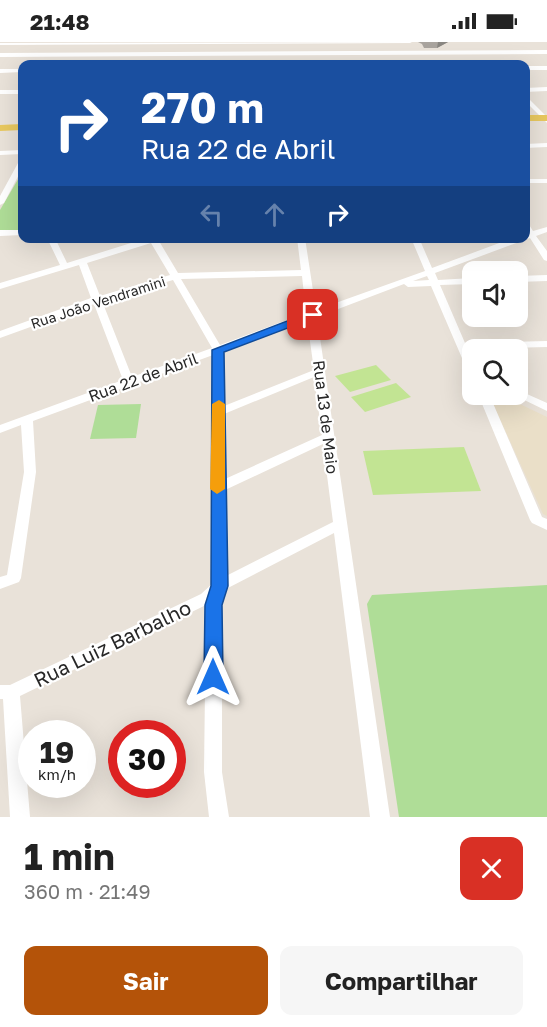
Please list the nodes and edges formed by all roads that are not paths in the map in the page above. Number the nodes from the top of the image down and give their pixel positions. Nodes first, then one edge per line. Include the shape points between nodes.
1 (337, 42) edge
2 (410, 42) edge
3 (540, 42) edge
4 (55, 43) edge
5 (101, 43) edge
6 (154, 43) edge
7 (207, 43) edge
8 (278, 43) edge
9 (0, 44) edge
10 (547, 50) edge
11 (486, 52) junction
12 (341, 53) junction
13 (416, 53) junction
14 (94, 54) junction
15 (150, 54) junction
16 (205, 54) junction
17 (278, 54) junction
18 (0, 55) edge
19 (47, 55) junction
20 (491, 58) dead end
21 (420, 59) dead end
22 (43, 60) edge
23 (90, 60) edge
24 (148, 60) edge
25 (204, 60) edge
26 (279, 60) edge
27 (343, 60) edge
28 (547, 68) edge
29 (530, 69) edge
30 (0, 71) edge
31 (18, 71) edge
32 (547, 89) edge
33 (18, 90) edge
34 (530, 90) edge
35 (0, 92) edge
36 (530, 101) edge
37 (530, 118) edge
38 (546, 119) edge
39 (18, 126) edge
40 (0, 128) edge
41 (530, 146) edge
42 (547, 146) edge
43 (0, 153) edge
44 (18, 153) edge
45 (18, 169) edge
46 (530, 181) edge
47 (547, 181) edge
48 (2, 195) edge
49 (0, 203) edge
50 (530, 224) edge
51 (547, 224) edge
52 (547, 230) edge
53 (0, 233) edge
54 (18, 233) edge
55 (530, 236) edge
56 (530, 241) edge
57 (53, 243) edge
58 (143, 243) edge
59 (158, 243) edge
60 (302, 243) edge
61 (417, 243) edge
62 (509, 243) edge
63 (547, 258) edge
64 (82, 262) junction
65 (65, 267) junction
66 (429, 271) junction
67 (306, 273) junction
68 (177, 276) junction
69 (547, 278) edge
70 (528, 279) edge
71 (462, 281) edge
72 (434, 282) junction
73 (392, 285) junction
74 (0, 286) edge
75 (95, 300) junction
76 (313, 315) junction
77 (0, 335) edge
78 (462, 344) edge
79 (528, 344) edge
80 (547, 344) edge
81 (218, 350) junction
82 (320, 371) junction
83 (129, 382) junction
84 (528, 398) edge
85 (488, 405) edge
86 (547, 407) edge
87 (219, 412) junction
88 (27, 419) junction
89 (0, 429) edge
90 (328, 436) junction
91 (217, 488) junction
92 (542, 523) edge
93 (339, 525) junction
94 (0, 583) edge
95 (219, 586) junction
96 (5, 692) edge
97 (20, 817) edge
98 (219, 817) edge
99 (380, 817) edge

1 - 2 street
1 - 8 street
1 - 12 street
2 - 13 street
3 - 10 street
4 - 5 street
4 - 9 street
4 - 19 street
5 - 6 street
5 - 14 street
6 - 7 street
6 - 15 street
7 - 8 street
7 - 16 street
8 - 17 street
10 - 11 street
11 - 13 street
11 - 20 street
12 - 13 street
12 - 17 street
12 - 27 street
13 - 21 street
14 - 15 street
14 - 19 street
14 - 23 street
15 - 16 street
15 - 24 street
16 - 17 street
16 - 25 street
17 - 26 street
18 - 19 street
19 - 22 street
28 - 29 street
30 - 31 street
32 - 34 street
33 - 35 street
36 - 38 street
37 - 38 main road
39 - 40 main road
41 - 42 street
43 - 44 street
45 - 48 street
46 - 47 street
48 - 49 street
50 - 51 street
52 - 55 street, Rua 22 de Abril
53 - 54 street
56 - 63 street
57 - 65 street
58 - 64 street
59 - 68 street
60 - 67 street, Rua 13 de Maio
61 - 66 street
62 - 66 street, Rua 22 de Abril
64 - 65 street
64 - 75 street
65 - 74 street
66 - 72 street
66 - 73 street, Rua 22 de Abril
67 - 68 street, Rua João Vendramini
67 - 76 street, Rua 13 de Maio
68 - 75 street, Rua João Vendramini
68 - 81 street
69 - 70 street
71 - 72 street
72 - 73 street
72 - 78 street
73 - 76 street, Rua 22 de Abril
75 - 77 street, Rua João Vendramini
75 - 83 street
76 - 81 street, Rua 22 de Abril
76 - 82 street, Rua 13 de Maio
79 - 80 street
81 - 83 street, Rua 22 de Abril
81 - 87 street
82 - 87 street
82 - 90 street, Rua 13 de Maio
83 - 88 street, Rua 22 de Abril
84 - 86 street
85 - 92 street
87 - 91 street
88 - 89 street, Rua 22 de Abril
88 - 94 street via 28,496 14,578
90 - 91 street
90 - 93 street, Rua 13 de Maio
91 - 95 street
93 - 95 street, Rua Luiz Barbalho
93 - 99 street, Rua 13 de Maio
95 - 96 street, Rua Luiz Barbalho via 206,598
95 - 98 street via 214,605 213,772
96 - 97 street

